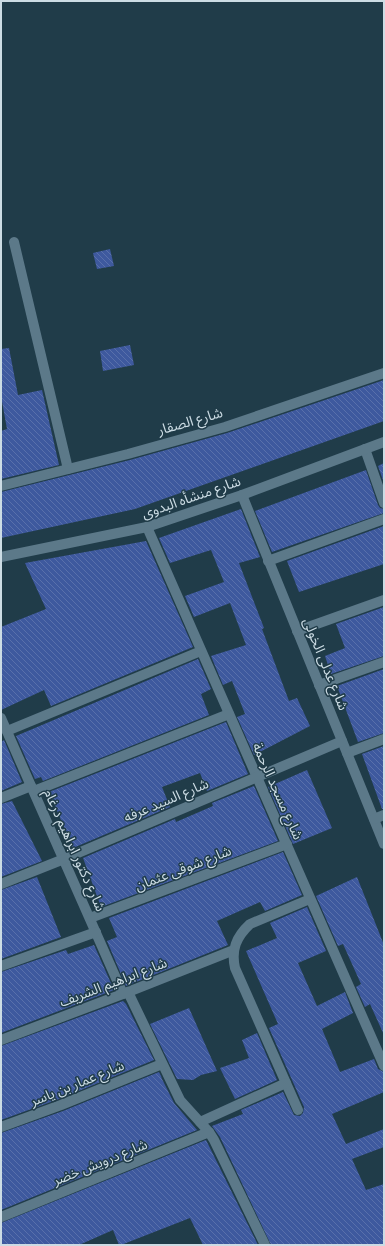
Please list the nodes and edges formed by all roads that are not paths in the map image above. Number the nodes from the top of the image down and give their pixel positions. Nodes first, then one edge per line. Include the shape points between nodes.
1 (14, 242) dead end
2 (384, 373) edge
3 (384, 442) edge
4 (365, 450) junction
5 (68, 469) junction
6 (1, 486) edge
7 (242, 495) junction
8 (384, 503) edge
9 (384, 519) edge
10 (147, 528) junction
11 (1, 557) edge
12 (268, 560) junction
13 (384, 600) edge
14 (297, 631) junction
15 (201, 652) junction
16 (384, 662) edge
17 (319, 685) junction
18 (229, 714) junction
19 (1, 718) edge
20 (7, 731) junction
21 (384, 739) edge
22 (342, 741) junction
23 (347, 753) junction
24 (257, 777) junction
25 (33, 789) junction
26 (1, 798) edge
27 (384, 815) edge
28 (374, 819) junction
29 (286, 844) junction
30 (384, 844) edge
31 (64, 859) junction
32 (1, 884) edge
33 (310, 900) junction
34 (90, 918) junction
35 (96, 932) junction
36 (234, 950) junction
37 (1, 966) edge
38 (126, 993) junction
39 (1, 1040) edge
40 (162, 1064) junction
41 (384, 1066) edge
42 (286, 1082) junction
43 (298, 1110) dead end
44 (200, 1122) junction
45 (1, 1127) edge
46 (209, 1132) junction
47 (1, 1218) edge
48 (265, 1245) edge

1 - 5 street
2 - 5 street, شارع الصقار via 225,426
3 - 4 street, شارع منشأه البدوى
4 - 7 street, شارع منشأه البدوى
4 - 8 street
5 - 6 street, شارع الصقار
7 - 10 street, شارع منشأه البدوى
7 - 12 street, شارع عدلى الخولى
9 - 12 street
10 - 11 street, شارع منشأه البدوى
10 - 15 street, شارع مسجد الرحمة
12 - 14 street, شارع عدلى الخولى
13 - 14 street
14 - 17 street, شارع عدلى الخولى
15 - 18 street, شارع مسجد الرحمة
15 - 20 street
16 - 17 street
17 - 22 street, شارع عدلى الخولى
18 - 24 street, شارع مسجد الرحمة
18 - 25 street
19 - 20 street, شارع دكتور ابراهيم درغام
20 - 25 street, شارع دكتور ابراهيم درغام
21 - 23 street
22 - 23 street, شارع عدلى الخولى
22 - 24 street, شارع السيد عرفه
23 - 28 street, شارع عدلى الخولى
24 - 29 street, شارع مسجد الرحمة
24 - 31 street, شارع السيد عرفه
25 - 26 street
25 - 31 street, شارع دكتور ابراهيم درغام
27 - 28 street
28 - 30 street, شارع عدلى الخولى
29 - 33 street, شارع مسجد الرحمة
29 - 34 street, شارع شوقى عثمان
31 - 32 street, شارع السيد عرفه
31 - 34 street, شارع دكتور ابراهيم درغام
33 - 36 street via 250,924 237,940
33 - 41 street, شارع مسجد الرحمة
34 - 35 street, شارع دكتور ابراهيم درغام
35 - 37 street
35 - 38 street, شارع دكتور ابراهيم درغام
36 - 38 street, شارع ابراهيم الشريف
36 - 42 street via 235,968
38 - 39 street, شارع ابراهيم الشريف
38 - 40 street, شارع دكتور ابراهيم درغام
40 - 44 street, شارع دكتور ابراهيم درغام via 180,1100
40 - 45 street, شارع عمار بن ياسر via 61,1106
42 - 43 street
42 - 44 street
44 - 46 street, شارع دكتور ابراهيم درغام
46 - 47 street, شارع درويش خضر
46 - 48 street, شارع دكتور ابراهيم درغام

